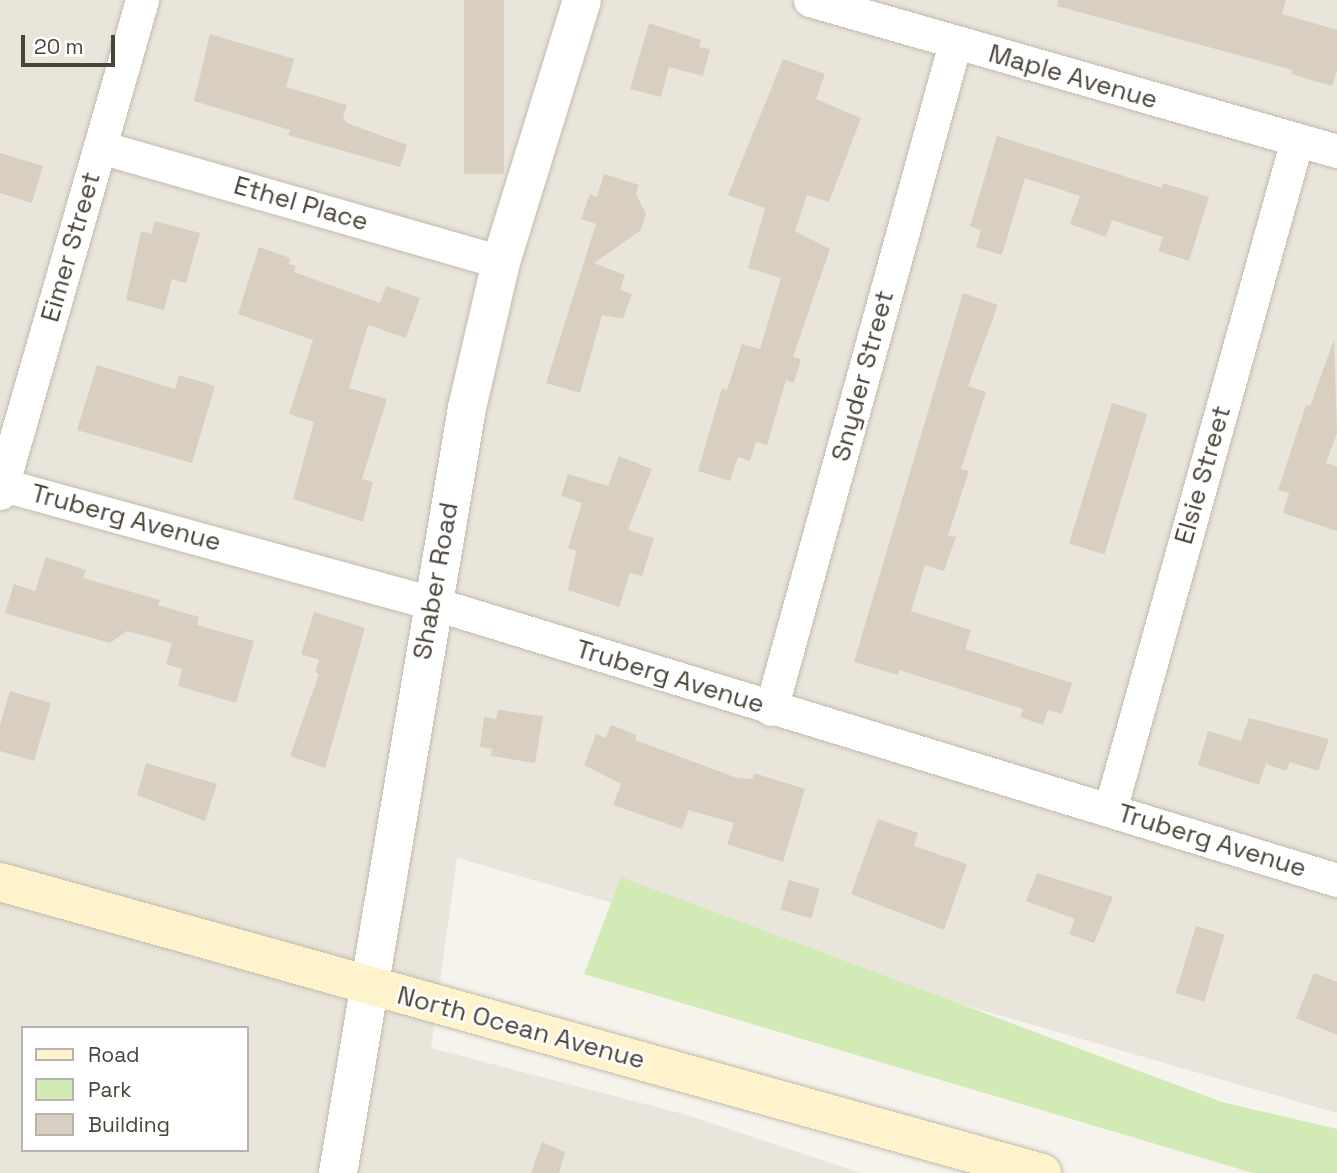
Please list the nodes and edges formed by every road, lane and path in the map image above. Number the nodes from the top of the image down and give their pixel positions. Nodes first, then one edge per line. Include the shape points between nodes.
1 (142, 0) edge
2 (582, 0) edge
3 (810, 0) edge
4 (955, 44) junction
5 (1297, 140) junction
6 (100, 147) junction
7 (1337, 151) edge
8 (501, 262) junction
9 (1, 487) edge
10 (432, 603) junction
11 (771, 709) junction
12 (1110, 810) junction
13 (1337, 880) edge
14 (0, 883) edge
15 (369, 986) junction
16 (338, 1173) edge
17 (1042, 1173) edge

1 - 6 street, Eimer Street
2 - 8 street, Shaber Road
3 - 4 street, Maple Avenue
4 - 5 street, Maple Avenue
4 - 11 street, Snyder Street
5 - 7 street, Maple Avenue
5 - 12 street, Elsie Street
6 - 8 street, Ethel Place
6 - 9 street, Eimer Street
8 - 10 street, Shaber Road via 467,408
9 - 10 street, Truberg Avenue
10 - 11 street, Truberg Avenue
10 - 15 street, Shaber Road
11 - 12 street, Truberg Avenue
12 - 13 street, Truberg Avenue
14 - 15 main road, North Ocean Avenue
15 - 16 street, Shaber Road
15 - 17 main road, North Ocean Avenue

